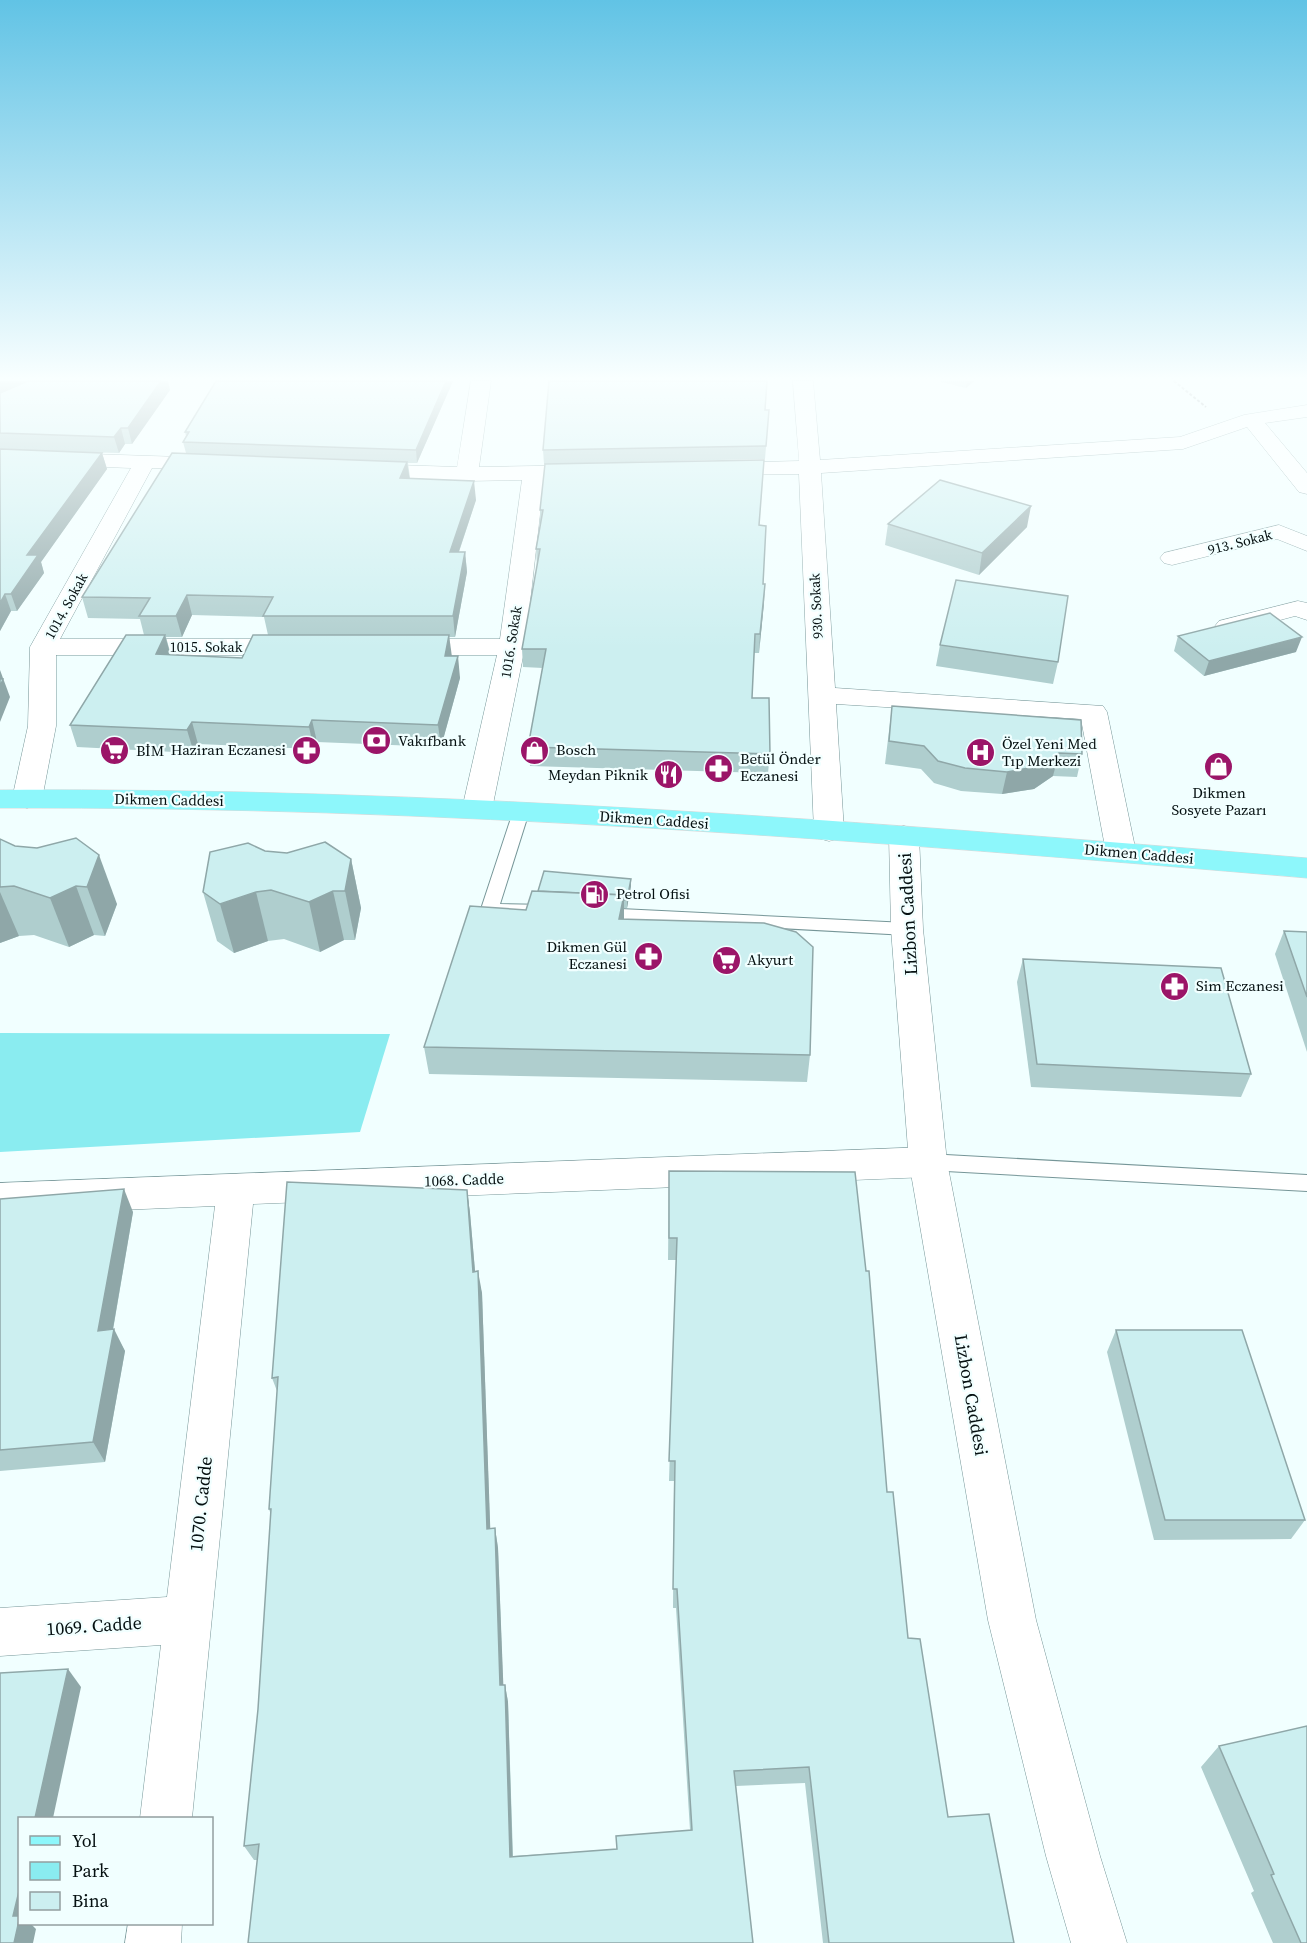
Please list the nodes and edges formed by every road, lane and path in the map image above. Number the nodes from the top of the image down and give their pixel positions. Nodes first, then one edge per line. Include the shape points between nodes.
1 (140, 472) edge
2 (398, 472) edge
3 (582, 472) edge
4 (810, 472) edge
5 (1295, 472) edge
6 (534, 473) junction
7 (467, 474) joint
8 (1307, 486) edge
9 (1307, 544) edge
10 (1172, 558) dead end
11 (1307, 613) edge
12 (1207, 631) edge
13 (43, 647) junction
14 (313, 647) edge
15 (383, 647) edge
16 (512, 647) junction
17 (821, 695) junction
18 (14, 799) edge
19 (477, 809) junction
20 (521, 812) junction
21 (829, 831) junction
22 (904, 836) junction
23 (1121, 852) junction
24 (1307, 868) edge
25 (562, 912) edge
26 (586, 913) edge
27 (907, 929) junction
28 (928, 1162) junction
29 (1307, 1183) edge
30 (236, 1190) junction
31 (0, 1199) edge
32 (188, 1619) junction
33 (0, 1632) edge
34 (166, 1817) edge
35 (155, 1925) edge
36 (153, 1943) edge
37 (1099, 1943) edge

1 - 13 street, 1014. Sokak
2 - 7 street
3 - 6 street
4 - 17 street, 930. Sokak
5 - 8 street
6 - 7 street
6 - 16 street, 1016. Sokak
9 - 10 street, 913. Sokak via 1279,532
11 - 12 street via 1298,608
13 - 14 street, 1015. Sokak
13 - 18 street, 1014. Sokak via 42,726
15 - 16 street
16 - 19 street, 1016. Sokak
17 - 21 street, 930. Sokak
17 - 23 street via 1093,712
18 - 19 main road, Dikmen Caddesi
19 - 20 main road, Dikmen Caddesi
20 - 21 main road, Dikmen Caddesi
20 - 25 lane via 490,909
21 - 22 main road, Dikmen Caddesi
22 - 23 main road, Dikmen Caddesi
22 - 27 street, Lizbon Caddesi
23 - 24 main road, Dikmen Caddesi
26 - 27 lane
27 - 28 street, Lizbon Caddesi
28 - 29 lane
28 - 30 street, 1068. Cadde
28 - 37 street, Lizbon Caddesi via 1012,1620
30 - 31 street, 1068. Cadde
30 - 32 street, 1070. Cadde
32 - 33 street, 1069. Cadde
32 - 34 street, 1070. Cadde
35 - 36 street

